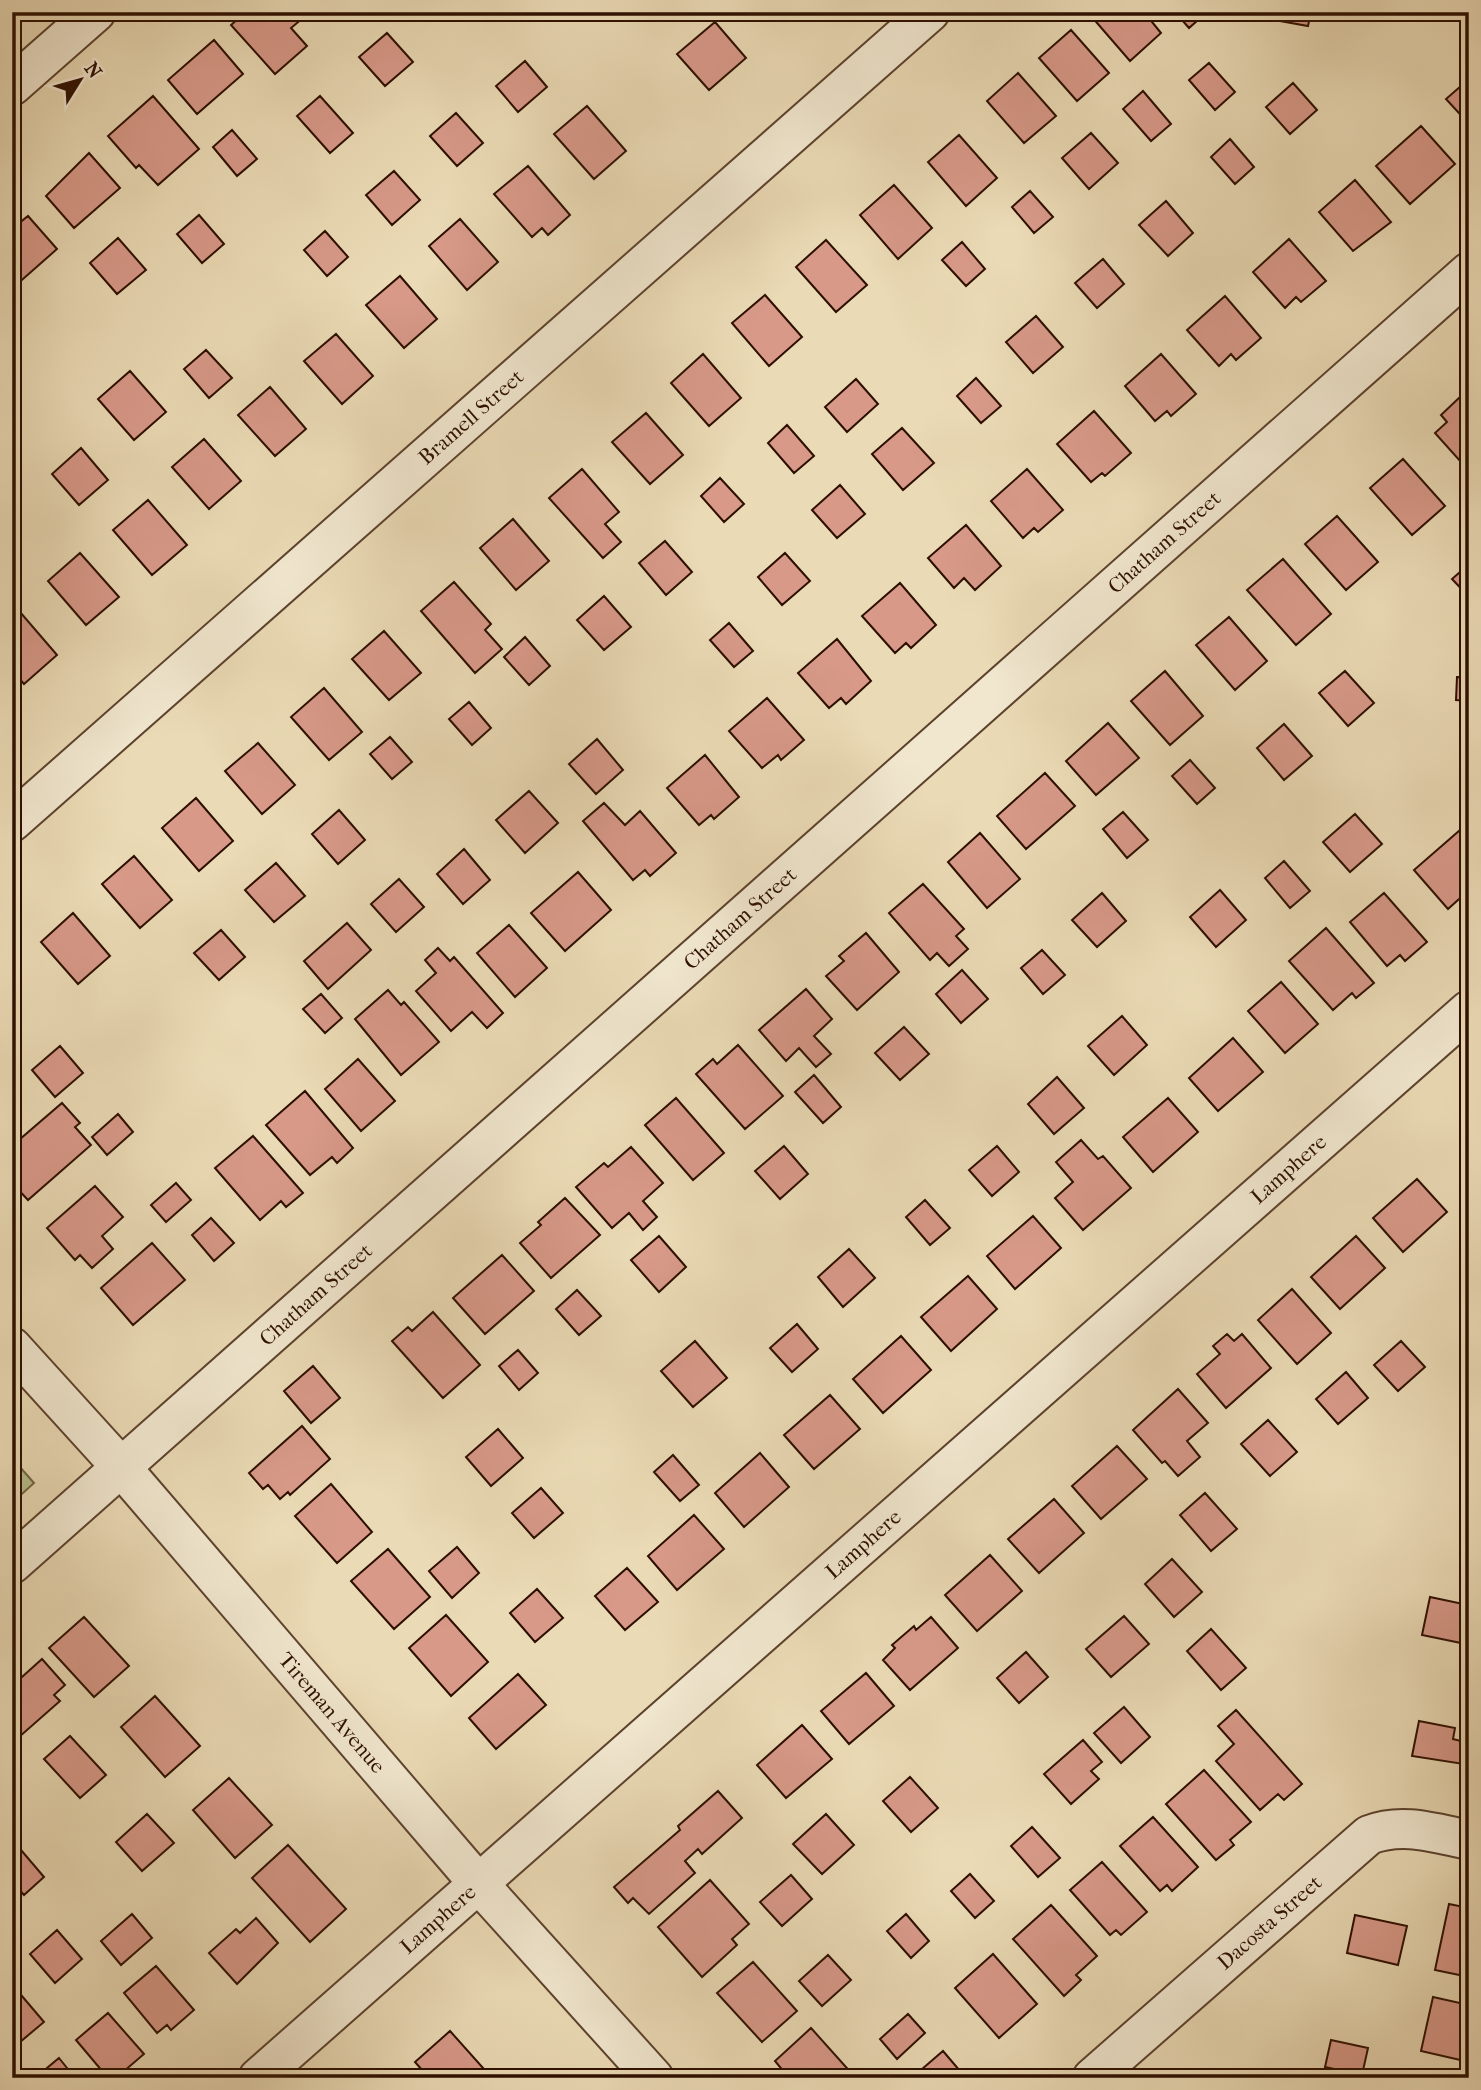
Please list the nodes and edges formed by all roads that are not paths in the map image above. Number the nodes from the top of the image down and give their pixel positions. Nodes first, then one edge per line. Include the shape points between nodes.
1 (96, 12) edge
2 (930, 12) edge
3 (12, 86) edge
4 (1469, 272) edge
5 (12, 822) edge
6 (1469, 1010) edge
7 (12, 1347) edge
8 (121, 1467) junction
9 (12, 1564) edge
10 (1469, 1840) edge
11 (478, 1883) junction
12 (258, 2078) edge
13 (654, 2078) edge
14 (1093, 2078) edge

1 - 3 street
2 - 5 street, Bramell Street
4 - 8 street, Chatham Street
6 - 11 street, Lamphere
7 - 8 street, Tireman Avenue
8 - 9 street, Chatham Street
8 - 11 street, Tireman Avenue
10 - 14 street, Dacosta Street via 1408,1828 1388,1828 1369,1835
11 - 12 street, Lamphere
11 - 13 street, Tireman Avenue

